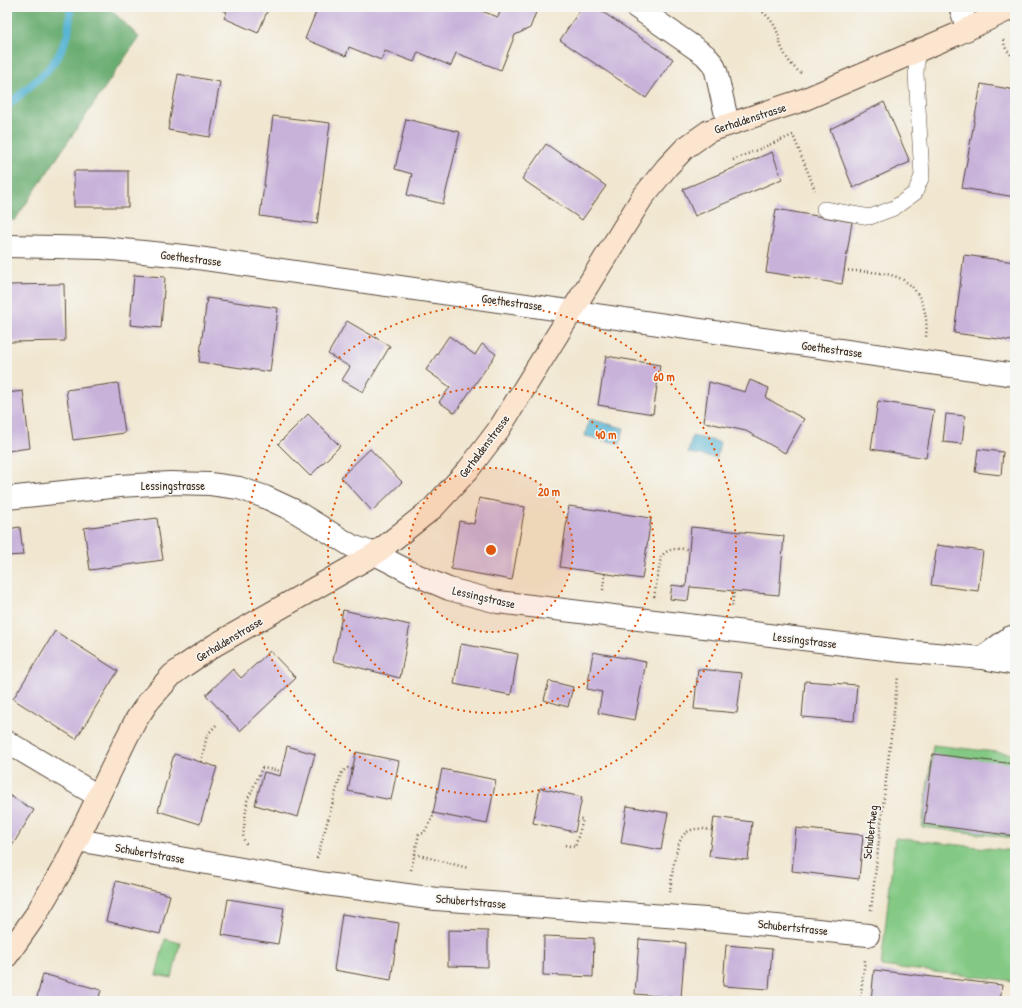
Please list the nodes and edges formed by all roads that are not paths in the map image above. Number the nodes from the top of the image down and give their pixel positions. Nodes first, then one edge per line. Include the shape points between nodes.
1 (636, 7) edge
2 (960, 7) edge
3 (1014, 7) edge
4 (968, 29) junction
5 (917, 51) junction
6 (728, 124) junction
7 (824, 209) road end
8 (7, 246) edge
9 (572, 312) junction
10 (1015, 375) edge
11 (7, 498) edge
12 (375, 554) junction
13 (1015, 636) edge
14 (982, 658) junction
15 (1015, 664) edge
16 (7, 742) edge
17 (98, 796) junction
18 (77, 840) junction
19 (868, 935) road end
20 (7, 956) edge

1 - 6 street via 705,55 713,64
2 - 4 street
3 - 4 street, Gerhaldenstrasse
4 - 5 street, Gerhaldenstrasse
5 - 6 street, Gerhaldenstrasse via 803,100
5 - 7 lane via 922,176 915,192 894,208 870,217
6 - 9 street, Gerhaldenstrasse via 709,131 685,148 667,167 642,198
8 - 9 street, Goethestrasse via 102,248 184,256
9 - 10 street, Goethestrasse
9 - 12 street, Gerhaldenstrasse via 499,429 468,470 433,508
11 - 12 street, Lessingstrasse via 120,486 210,484 239,488 293,510 352,546
12 - 14 street, Lessingstrasse via 449,589 498,602 901,652
12 - 17 street, Gerhaldenstrasse via 215,645 172,675 136,720
13 - 14 street
14 - 15 street, Lessingstrasse
16 - 17 street
17 - 18 street, Gerhaldenstrasse
18 - 19 street, Schubertstrasse via 311,882 443,899 668,916
18 - 20 street, Gerhaldenstrasse via 35,916

